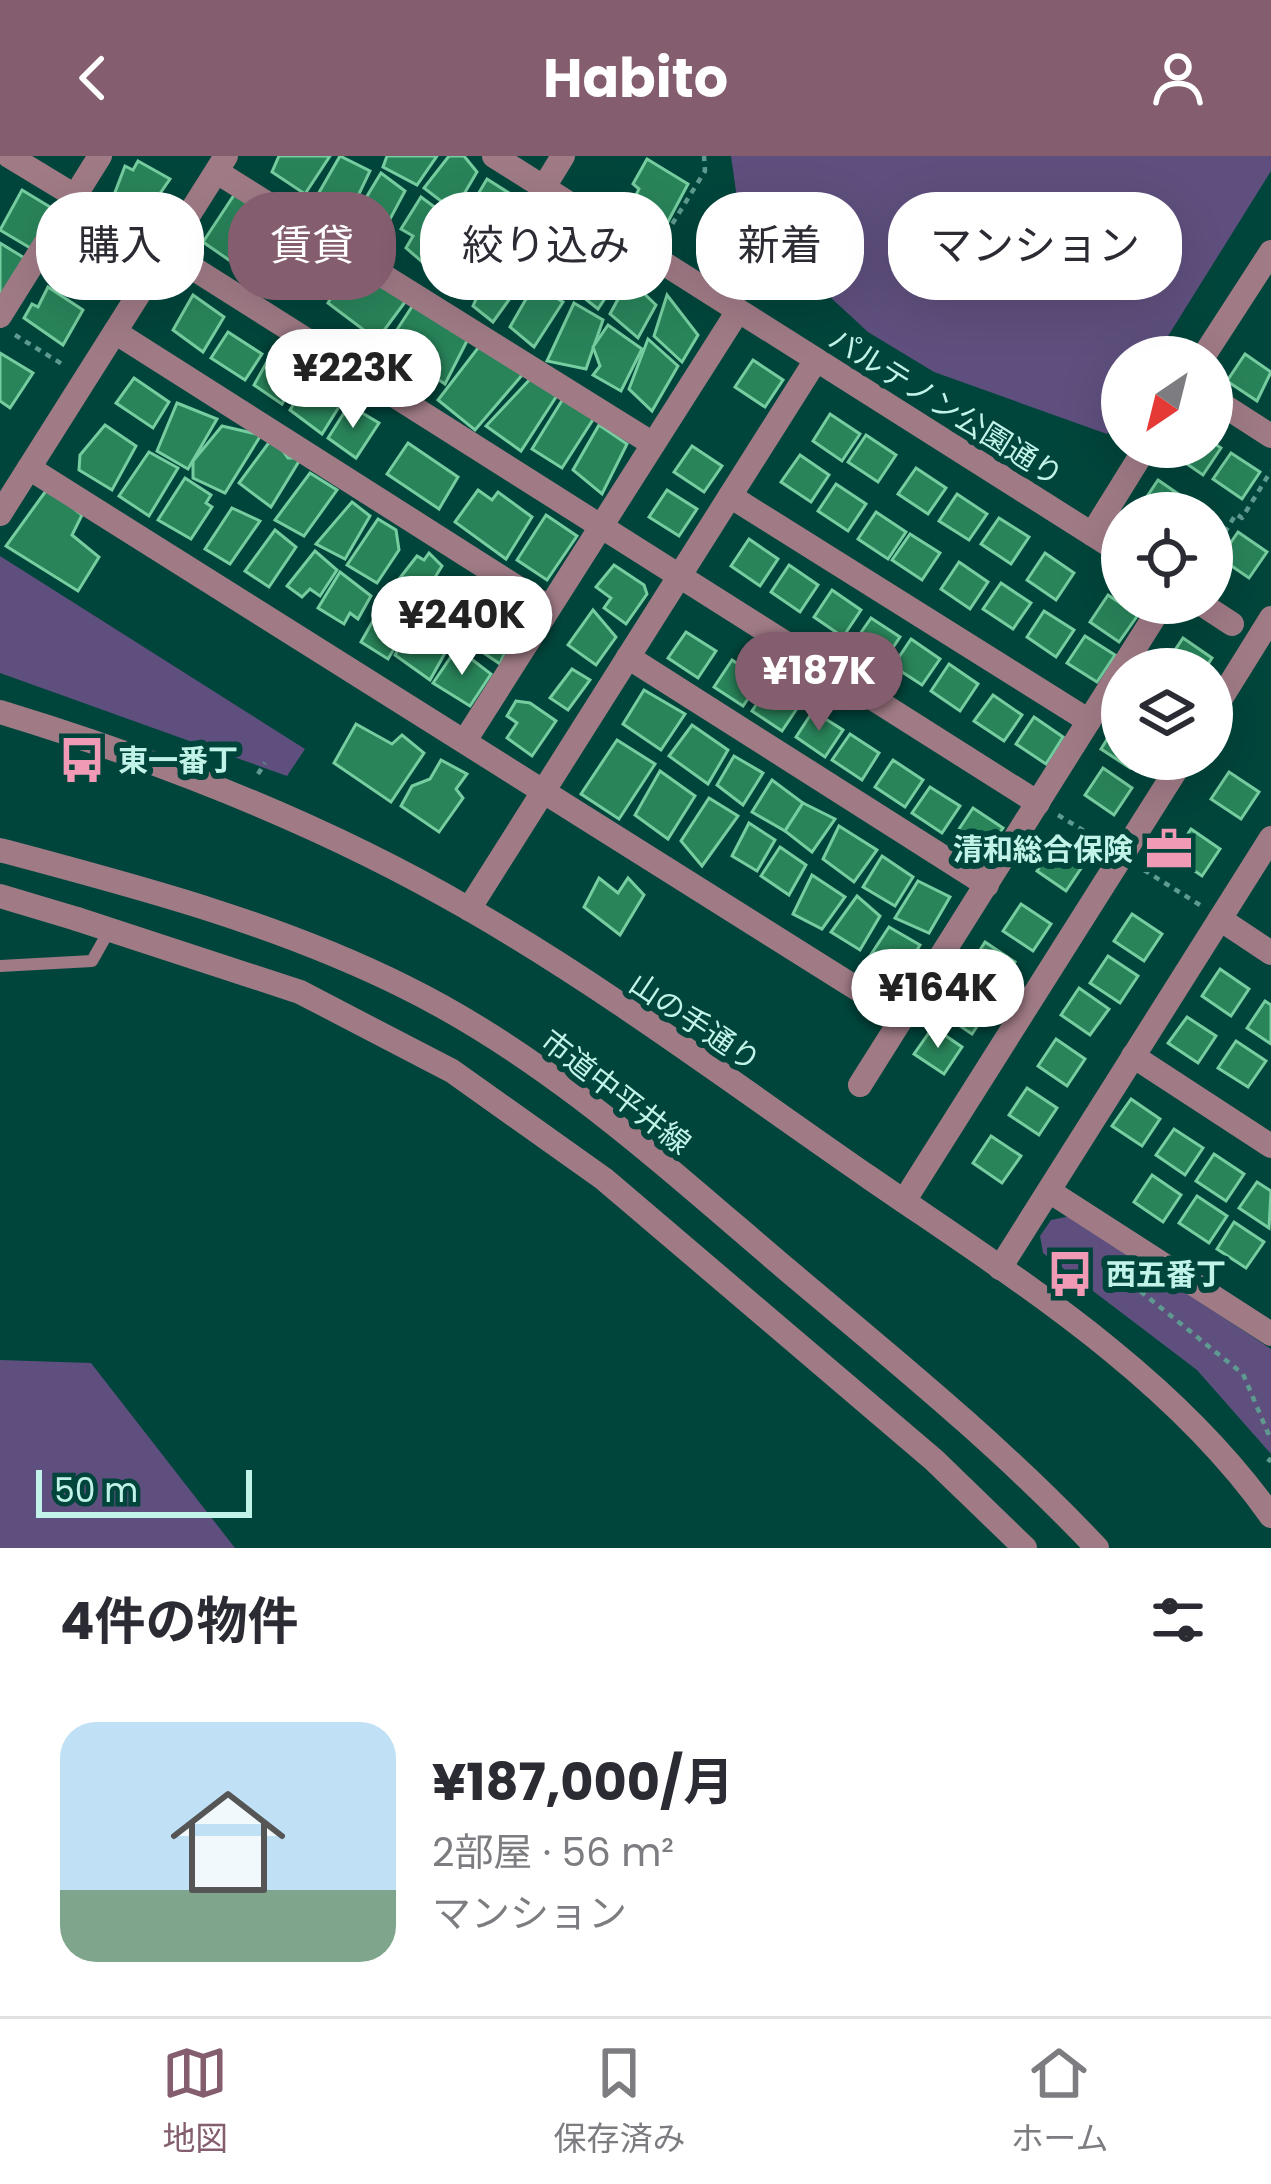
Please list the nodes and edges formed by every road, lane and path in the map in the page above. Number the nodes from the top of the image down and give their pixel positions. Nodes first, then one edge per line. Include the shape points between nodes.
1 (9, 156) edge
2 (100, 156) edge
3 (494, 156) edge
4 (563, 156) edge
5 (704, 156) edge
6 (222, 164) edge
7 (544, 187) junction
8 (68, 192) edge
9 (78, 192) edge
10 (204, 192) edge
11 (672, 224) edge
12 (1271, 252) edge
13 (36, 258) edge
14 (204, 275) edge
15 (135, 300) edge
16 (738, 311) junction
17 (0, 316) edge
18 (0, 326) edge
19 (115, 332) junction
20 (1217, 336) edge
21 (816, 360) junction
22 (65, 366) dead end
23 (1233, 412) edge
24 (1271, 436) edge
25 (653, 444) junction
26 (29, 468) junction
27 (1133, 468) edge
28 (1271, 471) edge
29 (730, 496) junction
30 (0, 514) edge
31 (1233, 524) edge
32 (600, 525) junction
33 (1092, 534) junction
34 (1101, 540) edge
35 (680, 574) junction
36 (548, 607) junction
37 (1271, 619) edge
38 (1150, 624) edge
39 (628, 657) junction
40 (1233, 680) edge
41 (0, 712) edge
42 (1089, 721) junction
43 (466, 740) junction
44 (265, 763) dead end
45 (258, 774) dead end
46 (1170, 780) edge
47 (545, 788) junction
48 (1038, 803) junction
49 (1271, 838) edge
50 (0, 850) edge
51 (1123, 855) junction
52 (987, 885) junction
53 (0, 896) edge
54 (469, 909) junction
55 (1212, 914) junction
56 (110, 928) junction
57 (1271, 953) edge
58 (0, 966) edge
59 (902, 1017) junction
60 (1133, 1056) junction
61 (860, 1084) dead end
62 (1271, 1146) edge
63 (1049, 1191) junction
64 (904, 1202) junction
65 (1099, 1255) dead end
66 (1000, 1268) junction
67 (1271, 1334) edge
68 (1271, 1440) edge
69 (1271, 1516) edge
70 (1025, 1548) edge
71 (1097, 1548) edge

1 - 8 street
2 - 9 street
3 - 7 street, パルテノン公園通り
4 - 7 street
5 - 11 path via 705,171
6 - 10 street
6 - 25 street
7 - 16 street, パルテノン公園通り
12 - 20 street
13 - 17 street
14 - 32 street
15 - 19 street
16 - 21 street, パルテノン公園通り
16 - 25 street
18 - 22 path
19 - 26 street
19 - 36 street
21 - 29 street
21 - 33 street, パルテノン公園通り
23 - 24 street
25 - 32 street
26 - 30 street
26 - 43 street
27 - 33 street
28 - 31 path
29 - 35 street
29 - 42 street
32 - 35 street
32 - 36 street
33 - 34 street, パルテノン公園通り
35 - 39 street
35 - 48 street
36 - 43 street
37 - 40 street
38 - 42 street
39 - 47 street
39 - 52 street
41 - 54 street, 山の手通り via 209,784
42 - 48 street
43 - 47 street
44 - 45 path
46 - 51 street
47 - 54 street
47 - 59 street
48 - 51 path
48 - 52 street
49 - 55 street
50 - 71 street, 市道中平井線 via 237,916 368,969 486,1033 698,1193 968,1423
51 - 55 path
51 - 64 street
52 - 59 street
53 - 56 street
54 - 64 street, 山の手通り
55 - 57 street
55 - 60 street
56 - 58 lane via 92,961
56 - 70 street via 299,992 470,1083 604,1179 934,1460
59 - 61 street
60 - 62 street
60 - 63 street
63 - 66 street
63 - 67 street
64 - 66 street, 山の手通り
65 - 68 path via 1244,1374
66 - 69 street, 山の手通り via 1156,1389 1238,1469

